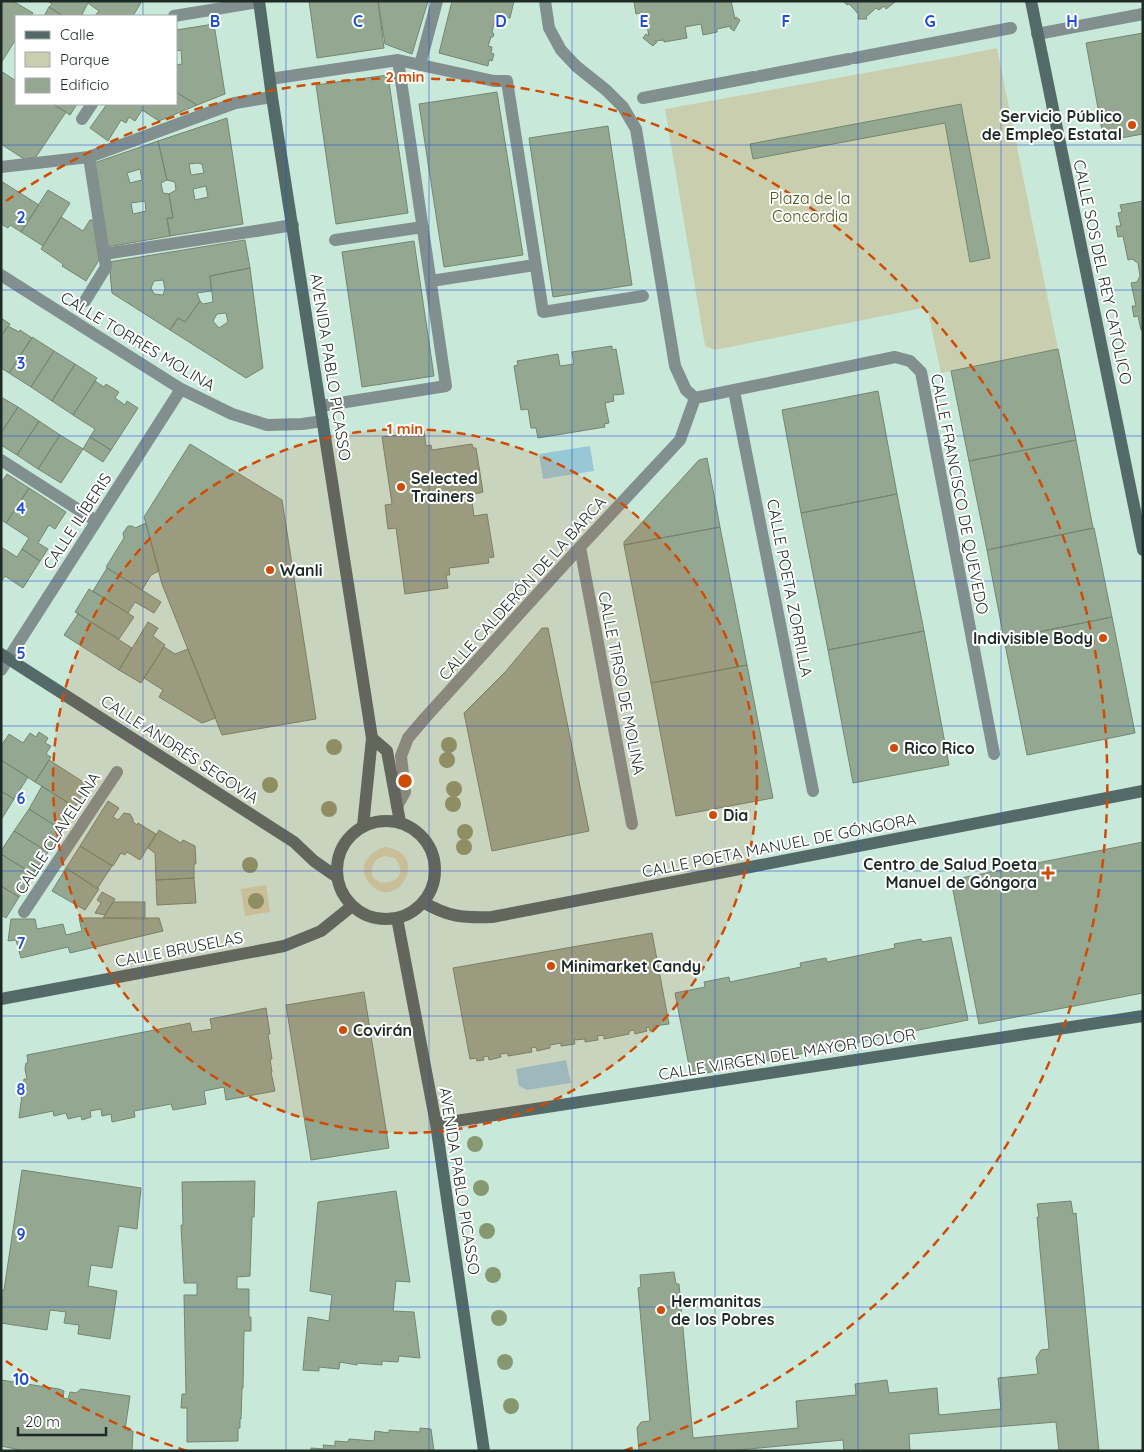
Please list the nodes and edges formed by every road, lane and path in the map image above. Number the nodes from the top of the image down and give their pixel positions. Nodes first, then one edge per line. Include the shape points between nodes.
1 (437, 1) edge
2 (545, 1) edge
3 (1031, 1) edge
4 (259, 2) edge
5 (1143, 14) edge
6 (178, 15) edge
7 (1011, 28) dead end
8 (1038, 34) junction
9 (398, 60) junction
10 (420, 65) junction
11 (270, 79) junction
12 (272, 96) junction
13 (643, 98) dead end
14 (91, 105) edge
15 (82, 118) dead end
16 (89, 158) junction
17 (1, 167) edge
18 (293, 225) junction
19 (423, 227) junction
20 (335, 240) dead end
21 (104, 254) junction
22 (536, 265) junction
23 (1, 275) edge
24 (431, 281) junction
25 (643, 296) dead end
26 (85, 301) dead end
27 (181, 389) junction
28 (734, 391) junction
29 (695, 398) junction
30 (321, 406) junction
31 (323, 421) junction
32 (1, 460) edge
33 (96, 521) junction
34 (580, 547) junction
35 (1143, 550) edge
36 (5, 656) edge
37 (1, 670) edge
38 (372, 738) junction
39 (994, 754) dead end
40 (117, 772) dead end
41 (813, 791) dead end
42 (1143, 791) edge
43 (397, 806) junction
44 (400, 822) junction
45 (632, 824) dead end
46 (363, 826) junction
47 (337, 877) junction
48 (423, 902) junction
49 (352, 906) junction
50 (24, 912) dead end
51 (397, 918) junction
52 (1, 999) edge
53 (1143, 1016) edge
54 (436, 1124) junction
55 (484, 1451) edge

1 - 10 street
2 - 29 street via 549,28 561,50 623,106 636,129 675,366 686,390
3 - 8 main road, CALLE SOS DEL REY CATÓLICO
4 - 6 street
4 - 11 main road, AVENIDA PABLO PICASSO
5 - 8 street
7 - 13 street
8 - 35 main road, CALLE SOS DEL REY CATÓLICO
9 - 10 street
9 - 11 street
9 - 19 street
10 - 22 street via 500,81 516,140
11 - 12 main road, AVENIDA PABLO PICASSO
12 - 16 street via 235,103
12 - 18 main road, AVENIDA PABLO PICASSO
14 - 15 street
16 - 17 street
16 - 21 street
18 - 21 street
18 - 30 main road, AVENIDA PABLO PICASSO
19 - 20 street
19 - 24 street
21 - 26 street via 106,267
22 - 24 street
22 - 25 street via 543,312
23 - 27 street, CALLE TORRES MOLINA
24 - 30 street via 446,386
27 - 31 street, CALLE TORRES MOLINA via 232,414 267,425
27 - 33 street, CALLE ILÍBERIS
28 - 29 street
28 - 39 street, CALLE FRANCISCO DE QUEVEDO via 895,357 910,361 921,372
28 - 41 street, CALLE POETA ZORRILLA
29 - 34 street, CALLE CALDERÓN DE LA BARCA via 680,440
30 - 31 main road, AVENIDA PABLO PICASSO
31 - 38 main road, AVENIDA PABLO PICASSO
32 - 33 street
33 - 36 street, CALLE ILÍBERIS
34 - 43 street, CALLE CALDERÓN DE LA BARCA via 408,738 401,756 405,792
34 - 45 street, CALLE TIRSO DE MOLINA
36 - 37 street, CALLE ILÍBERIS
36 - 47 main road, CALLE ANDRÉS SEGOVIA via 294,842
38 - 43 main road via 387,751
38 - 46 main road, AVENIDA PABLO PICASSO
40 - 50 street, CALLE CLAVELLINA
42 - 48 main road, CALLE POETA MANUEL DE GÓNGORA via 492,917 460,917
43 - 44 main road
44 - 46 main road via 382,820
44 - 48 main road via 419,833 432,851 435,876
46 - 47 main road via 342,846
47 - 49 main road via 342,893
48 - 51 main road via 412,912
49 - 51 main road via 375,918
49 - 52 main road, CALLE BRUSELAS via 321,932 284,946
51 - 54 main road, AVENIDA PABLO PICASSO
53 - 54 main road, CALLE VIRGEN DEL MAYOR DOLOR
54 - 55 main road, AVENIDA PABLO PICASSO

